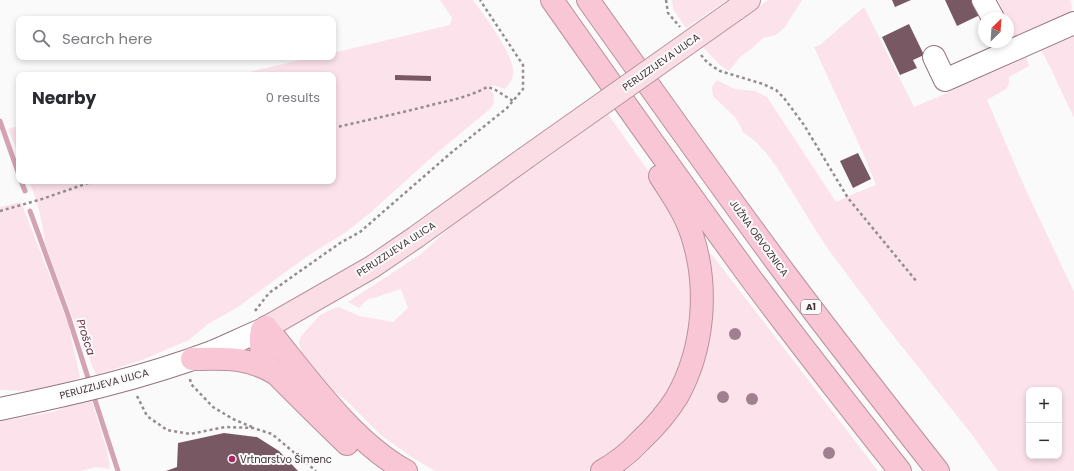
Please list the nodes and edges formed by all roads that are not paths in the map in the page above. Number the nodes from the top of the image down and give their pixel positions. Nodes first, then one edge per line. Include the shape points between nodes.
1 (552, 0) edge
2 (588, 0) edge
3 (983, 0) edge
4 (742, 5) edge
5 (990, 12) edge
6 (1074, 23) edge
7 (1014, 45) edge
8 (1006, 48) edge
9 (934, 57) dead end
10 (652, 142) junction
11 (261, 323) junction
12 (190, 360) junction
13 (277, 375) junction
14 (0, 409) edge
15 (381, 471) edge
16 (406, 471) edge
17 (602, 471) edge
18 (900, 471) edge
19 (938, 471) edge

1 - 10 highway
2 - 19 highway, JUŽNA OBVOZNICA / A1 via 785,273
3 - 5 street
4 - 11 main road, PERUZZIJEVA ULICA, bridge via 372,267
6 - 7 street
8 - 9 street via 946,80
10 - 17 highway via 651,164 686,219 696,250 700,267 702,304 699,335 690,368 669,409 635,447
10 - 18 highway via 800,343
11 - 12 street, PERUZZIJEVA ULICA via 213,352
11 - 13 highway via 261,349 265,360
11 - 16 highway via 354,432 385,458
12 - 13 highway via 239,360 255,363
12 - 14 street, PERUZZIJEVA ULICA via 120,381
13 - 15 highway via 348,444

